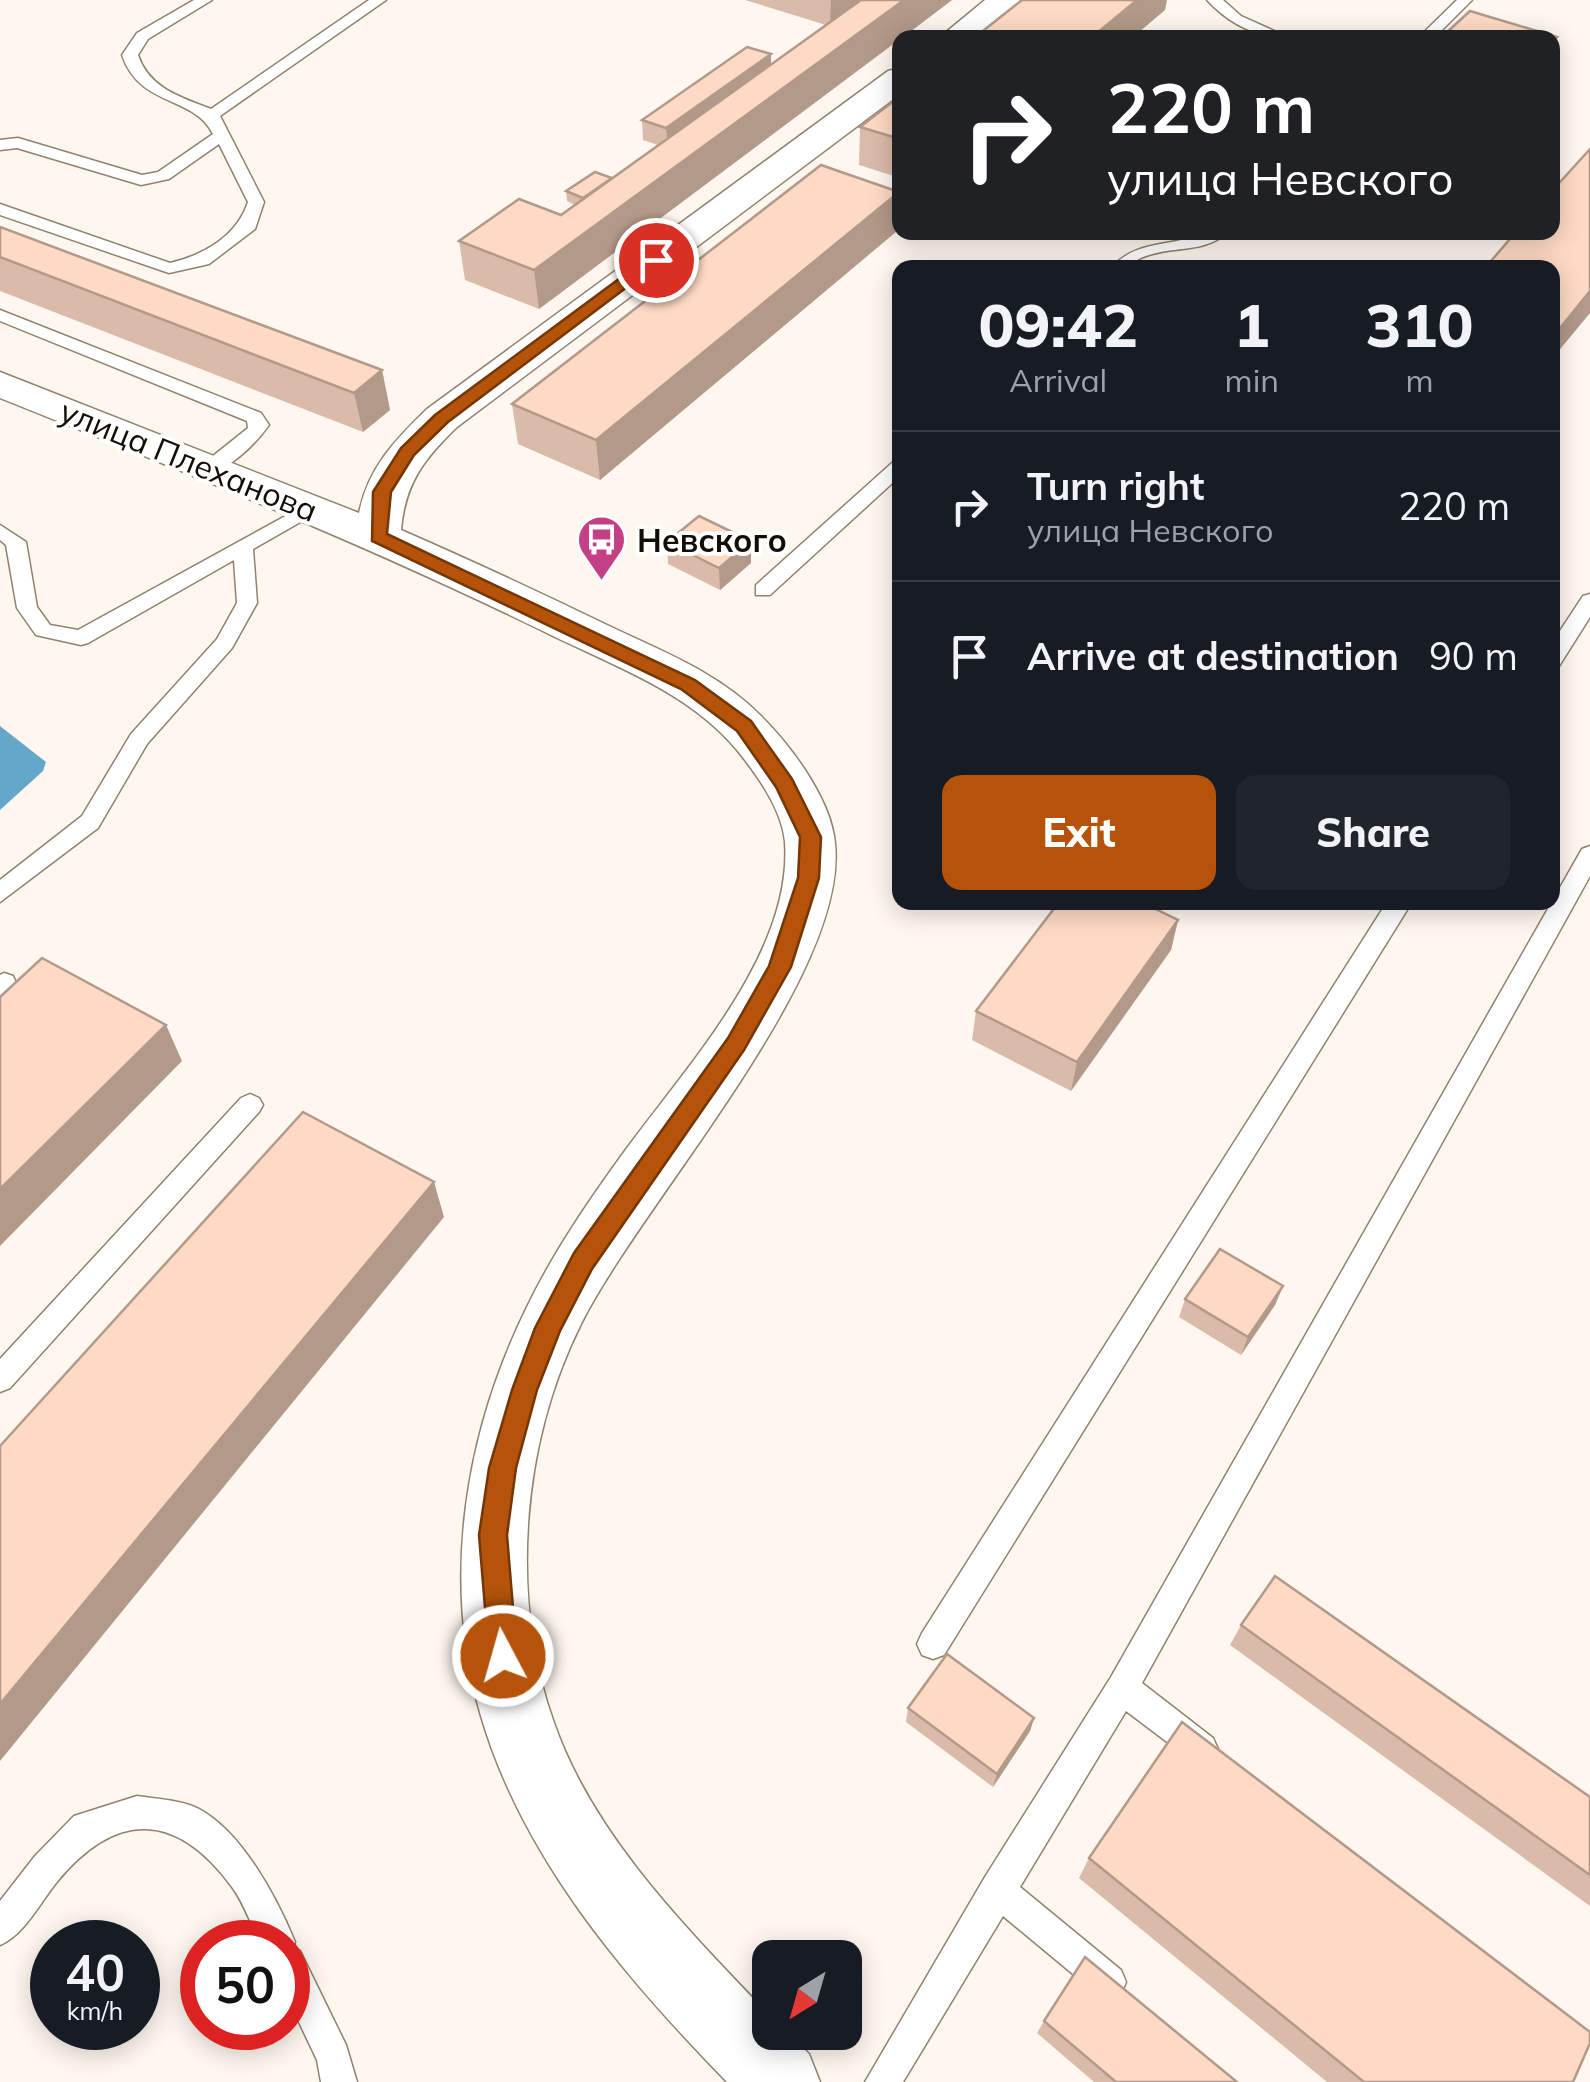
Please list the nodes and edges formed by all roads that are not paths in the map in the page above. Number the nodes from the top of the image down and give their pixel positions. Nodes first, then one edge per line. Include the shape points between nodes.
1 (205, 0) edge
2 (379, 0) edge
3 (1006, 0) edge
4 (1214, 0) edge
5 (1465, 0) edge
6 (966, 30) edge
7 (1263, 30) edge
8 (1434, 30) edge
9 (892, 84) edge
10 (212, 115) junction
11 (222, 136) junction
12 (0, 145) edge
13 (0, 209) edge
14 (1199, 240) edge
15 (1127, 260) edge
16 (0, 316) edge
17 (0, 384) edge
18 (210, 468) junction
19 (892, 473) edge
20 (311, 508) junction
21 (0, 531) edge
22 (378, 537) junction
23 (243, 547) junction
24 (764, 590) dead end
25 (1590, 601) edge
26 (1560, 648) edge
27 (1590, 855) edge
28 (0, 894) edge
29 (1560, 908) edge
30 (1395, 910) edge
31 (1559, 910) edge
32 (250, 1105) dead end
33 (0, 1379) edge
34 (933, 1644) dead end
35 (1122, 1688) junction
36 (1232, 1771) edge
37 (997, 1889) junction
38 (267, 1920) edge
39 (0, 1928) edge
40 (1128, 1998) edge
41 (310, 2008) edge
42 (339, 2082) edge
43 (781, 2082) edge
44 (883, 2082) edge

1 - 10 lane via 142,36 130,56 146,85
2 - 10 lane
3 - 6 main road
4 - 7 lane
5 - 8 lane
9 - 22 main road via 442,418 382,492
10 - 11 lane
11 - 12 lane via 163,176 141,180 18,143
11 - 13 lane via 256,202 248,225 203,260 169,268
14 - 15 lane via 1137,251
16 - 18 lane via 254,417 260,425 255,432
17 - 18 main road, улица Плеханова
18 - 20 main road, улица Плеханова
19 - 24 lane
20 - 22 main road, улица Плеханова
20 - 23 lane
21 - 23 lane via 16,542 26,608 43,630 81,638
22 - 43 main road, улица Плеханова via 688,685 744,726 785,784 810,837 809,878 780,967 736,1044 583,1261 548,1328 502,1468 493,1535 503,1656 518,1722 559,1810 634,1924
23 - 28 lane via 247,603 225,642 139,738 90,822
25 - 26 lane
27 - 29 lane
30 - 34 lane
31 - 35 lane
32 - 33 lane
35 - 36 lane
35 - 37 lane
37 - 40 lane
37 - 44 lane
38 - 39 lane via 245,1876 191,1822 136,1812 86,1828
41 - 42 lane

